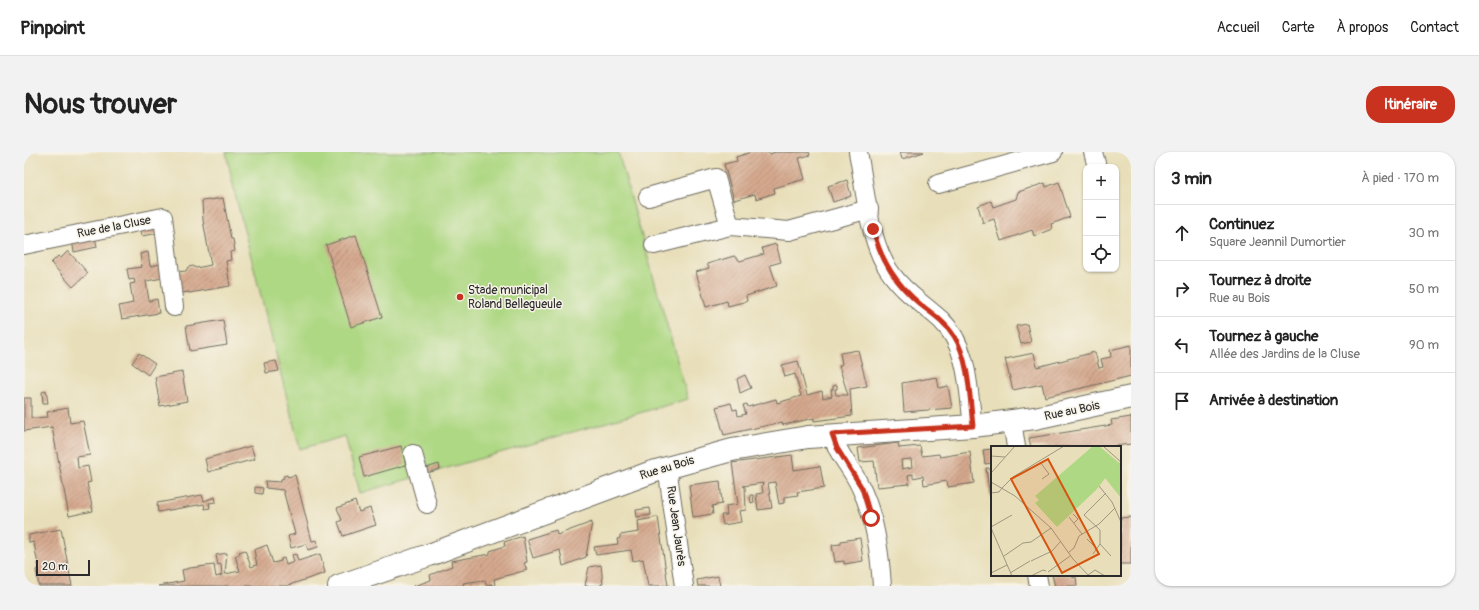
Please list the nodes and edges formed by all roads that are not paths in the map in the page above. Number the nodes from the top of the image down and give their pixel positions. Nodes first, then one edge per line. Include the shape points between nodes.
1 (858, 152) edge
2 (1053, 152) edge
3 (1093, 152) edge
4 (1096, 164) edge
5 (938, 184) dead end
6 (648, 196) dead end
7 (869, 209) junction
8 (730, 226) junction
9 (24, 245) edge
10 (654, 245) dead end
11 (174, 307) dead end
12 (1131, 397) edge
13 (1012, 421) junction
14 (973, 426) junction
15 (832, 434) junction
16 (1016, 446) edge
17 (413, 454) dead end
18 (667, 467) junction
19 (427, 504) dead end
20 (1037, 576) edge
21 (339, 586) edge
22 (684, 586) edge
23 (882, 586) edge
24 (1039, 586) edge

1 - 7 street
2 - 5 street
3 - 4 street
6 - 8 street via 716,178
7 - 8 street via 789,230
7 - 14 street via 876,242 890,272 905,291 948,328 959,345
8 - 10 street
9 - 11 street, Rue de la Cluse via 163,217
12 - 13 main road, Rue au Bois
13 - 14 main road, Rue au Bois
13 - 16 street
14 - 15 main road, Rue au Bois
15 - 18 main road, Rue au Bois via 760,444
15 - 23 street via 866,500 876,541
17 - 19 street
18 - 21 main road, Rue au Bois
18 - 22 street, Rue Jean Jaurès
20 - 24 street

